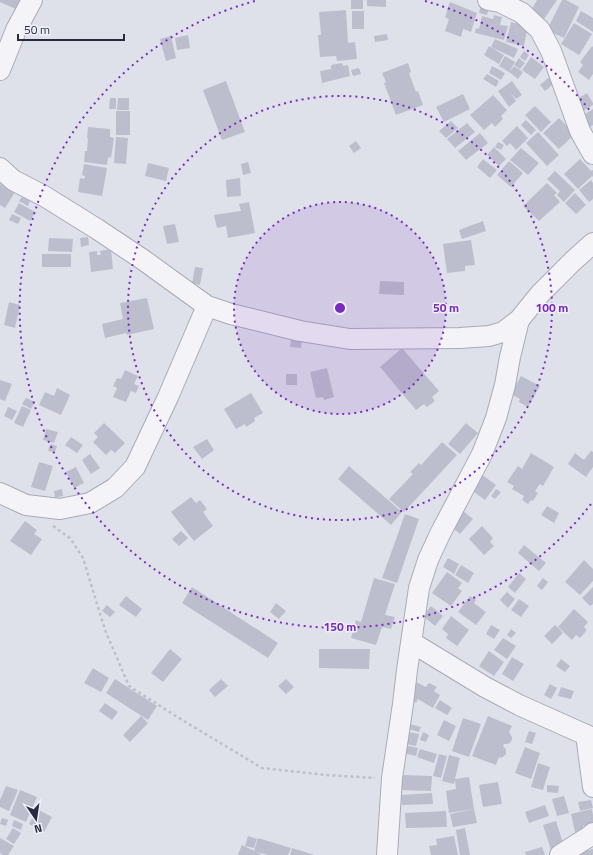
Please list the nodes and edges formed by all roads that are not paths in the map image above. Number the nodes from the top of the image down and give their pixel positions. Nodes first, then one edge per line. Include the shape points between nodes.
1 (32, 0) edge
2 (488, 0) edge
3 (0, 70) edge
4 (593, 154) edge
5 (0, 168) edge
6 (593, 243) edge
7 (207, 306) junction
8 (520, 320) junction
9 (0, 493) edge
10 (411, 642) junction
11 (589, 736) edge
12 (593, 787) edge
13 (593, 833) edge
14 (387, 855) edge
15 (560, 855) edge

1 - 3 street via 16,30
2 - 4 street via 500,2 522,13 540,30 551,51 580,131
5 - 7 street via 13,180 44,196 142,259
6 - 8 street via 540,294
7 - 8 street via 300,331 350,338 489,336 503,332
7 - 9 street via 135,467 115,488 90,503 60,508 26,505
8 - 10 street via 496,418 482,454 428,560 419,588
10 - 11 street via 519,705
10 - 14 street via 392,778
11 - 12 street
13 - 15 street

